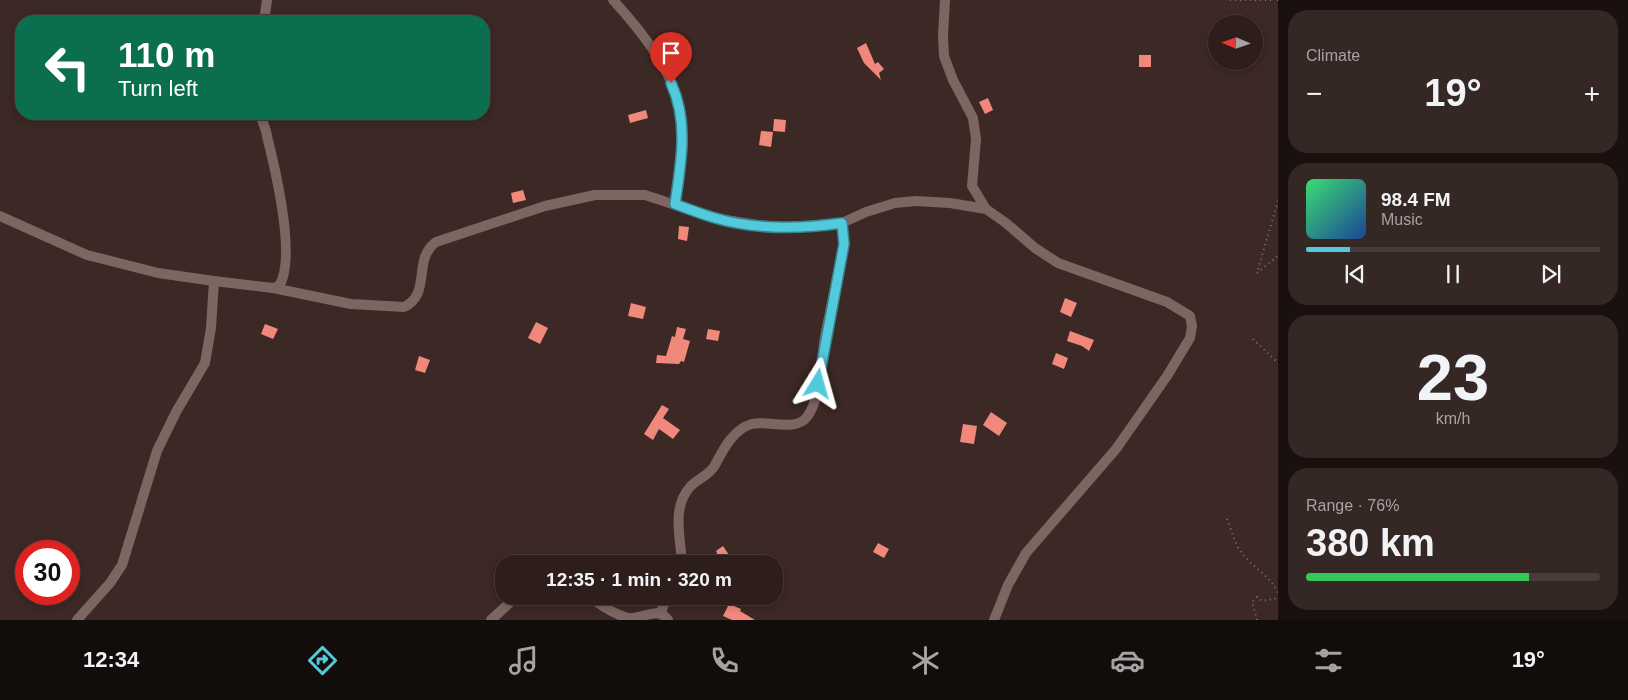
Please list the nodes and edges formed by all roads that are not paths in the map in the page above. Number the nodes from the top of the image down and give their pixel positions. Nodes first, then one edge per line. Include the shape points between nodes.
1 (267, 0) edge
2 (613, 0) edge
3 (945, 0) edge
4 (265, 15) edge
5 (262, 120) edge
6 (675, 204) junction
7 (986, 209) junction
8 (0, 216) edge
9 (842, 223) junction
10 (214, 281) junction
11 (273, 288) junction
12 (681, 555) edge
13 (507, 605) edge
14 (604, 605) edge
15 (664, 616) edge
16 (77, 620) edge
17 (491, 620) edge
18 (994, 620) edge

1 - 4 street
2 - 6 street via 650,46 678,99 682,140
3 - 7 street via 944,56 973,118 976,139 972,186
5 - 11 street via 273,159 286,248 284,275 279,286
6 - 9 street via 718,219 756,226 808,227
6 - 11 street via 637,194 578,197 436,242 424,254 416,297 412,304 404,307 351,304
7 - 9 street via 933,202 902,203 880,207
7 - 18 street via 1058,263 1167,302 1190,316 1192,326 1190,338 1168,376 1116,449 1026,553
8 - 10 street via 87,255 158,273
9 - 12 street via 844,244 811,410 798,423 751,424 723,448 712,470 691,486 683,498 678,520
10 - 11 street
10 - 16 street via 205,363 157,451 122,565
13 - 17 street
14 - 15 street via 630,618

